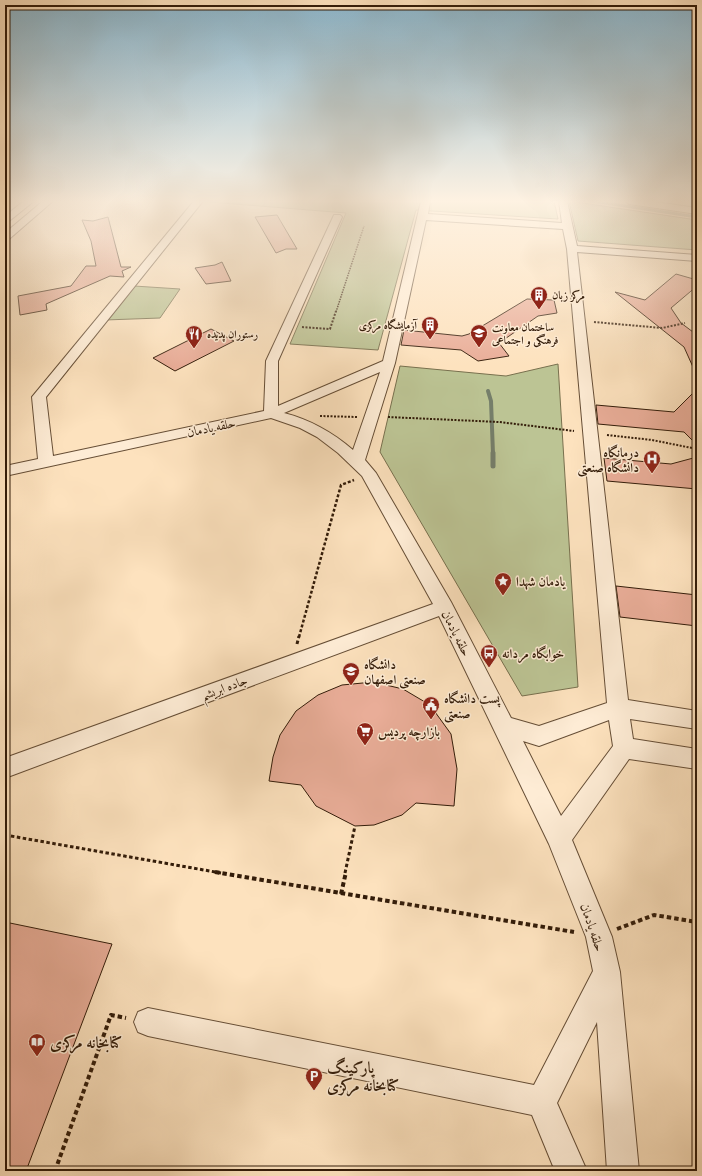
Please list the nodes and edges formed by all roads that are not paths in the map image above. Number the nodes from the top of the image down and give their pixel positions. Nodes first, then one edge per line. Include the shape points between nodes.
1 (154, 256) edge
2 (320, 256) edge
3 (414, 256) edge
4 (573, 256) edge
5 (668, 256) edge
6 (697, 258) edge
7 (388, 364) junction
8 (272, 414) junction
9 (357, 461) junction
10 (46, 462) junction
11 (5, 471) edge
12 (444, 607) junction
13 (618, 708) junction
14 (697, 720) edge
15 (504, 725) junction
16 (624, 748) junction
17 (697, 759) edge
18 (5, 768) edge
19 (559, 838) junction
20 (607, 972) junction
21 (148, 1022) road end
22 (542, 1102) junction
23 (571, 1171) edge
24 (624, 1171) edge

1 - 10 street via 39,397
2 - 8 street via 272,361
3 - 7 street
4 - 13 street
5 - 6 street
7 - 8 street
7 - 9 street
8 - 9 street, حلقه یادمان via 316,430
8 - 10 street, حلقه یادمان
9 - 12 street, حلقه یادمان via 368,473
10 - 11 street, حلقه یادمان
12 - 15 street, حلقه یادمان
12 - 18 street, جاده ابریشم
13 - 14 street
13 - 15 street via 540,736
13 - 16 street
15 - 19 street, حلقه یادمان
16 - 17 street
16 - 19 street
19 - 20 street, حلقه یادمان via 599,936
20 - 22 street
20 - 24 street, حلقه یادمان
21 - 22 street
22 - 23 street

